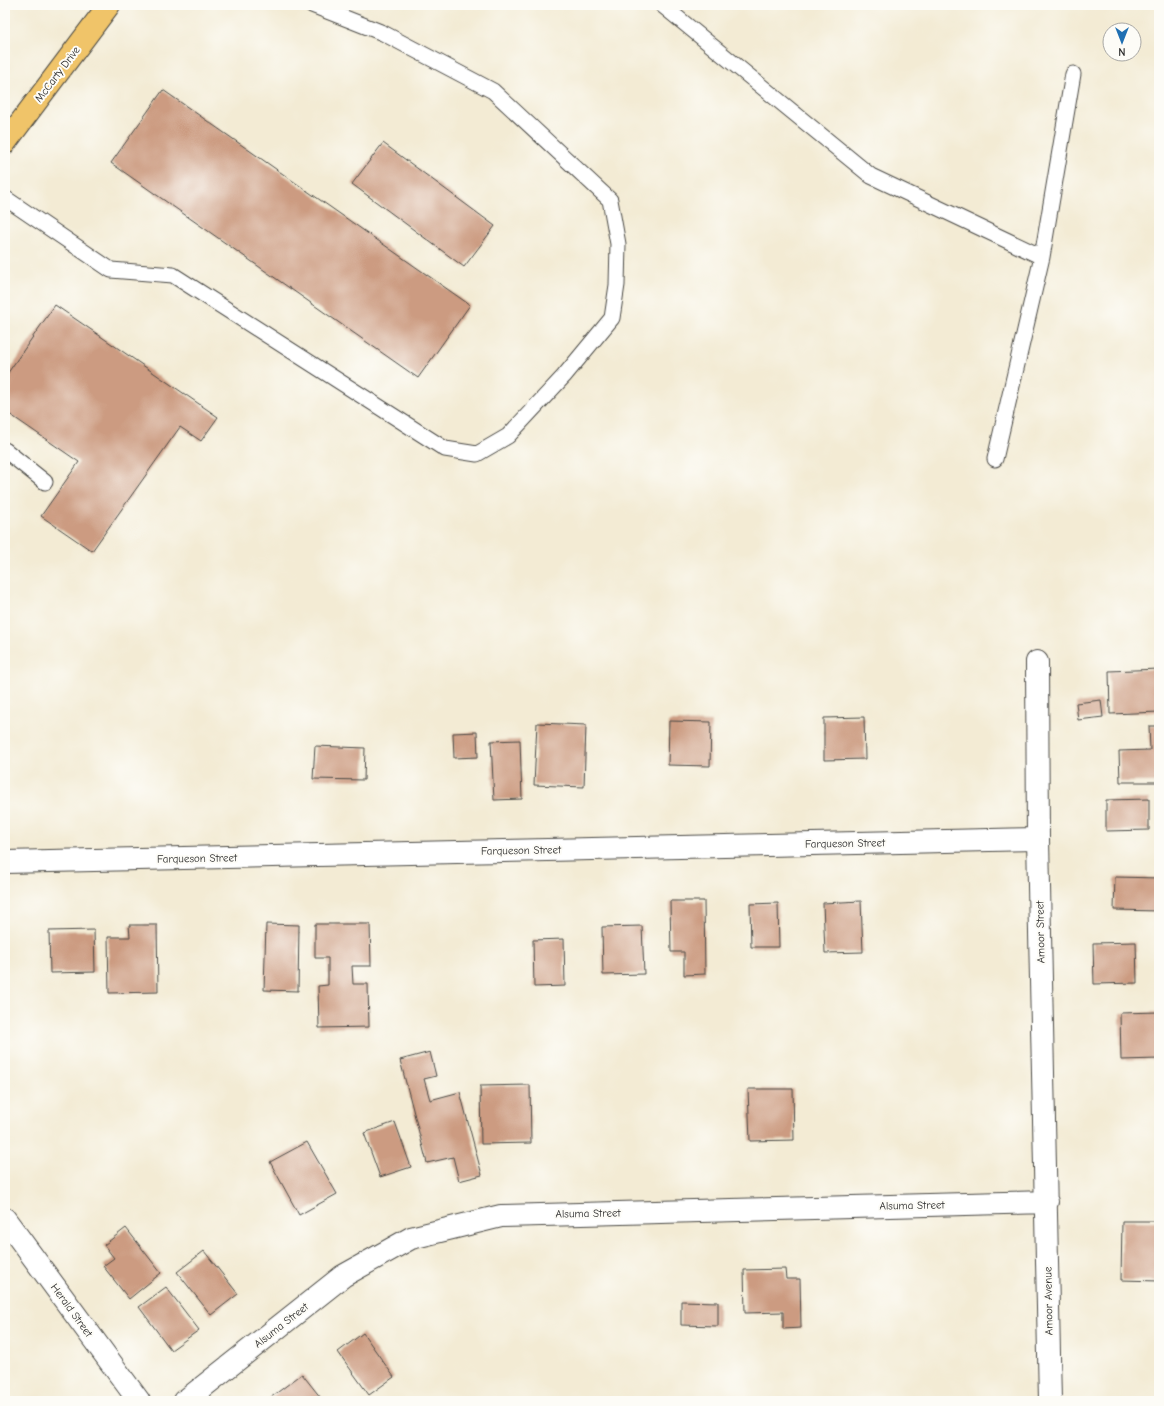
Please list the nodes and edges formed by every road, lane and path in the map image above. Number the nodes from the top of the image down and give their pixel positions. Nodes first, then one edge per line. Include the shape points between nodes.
1 (109, 5) edge
2 (312, 5) edge
3 (662, 5) edge
4 (1073, 74) dead end
5 (5, 143) edge
6 (5, 198) edge
7 (1042, 257) junction
8 (5, 450) edge
9 (995, 459) dead end
10 (45, 482) dead end
11 (1037, 662) dead end
12 (1038, 839) junction
13 (5, 862) edge
14 (1047, 1202) junction
15 (5, 1219) edge
16 (139, 1401) edge
17 (185, 1401) edge
18 (1050, 1401) edge

1 - 5 main road, McCarty Drive
2 - 6 lane via 383,32 493,91 610,200 618,244 617,285 612,318 564,376 508,436 477,454 446,449 173,275 111,270
3 - 7 lane via 871,176
4 - 7 lane
7 - 9 lane
8 - 10 lane
11 - 12 street, Amoor Street
12 - 13 street, Farqueson Street
12 - 14 street, Amoor Street
14 - 17 street, Alsuma Street via 501,1216 411,1238 343,1276
14 - 18 street, Amoor Avenue
15 - 16 street, Herald Street

